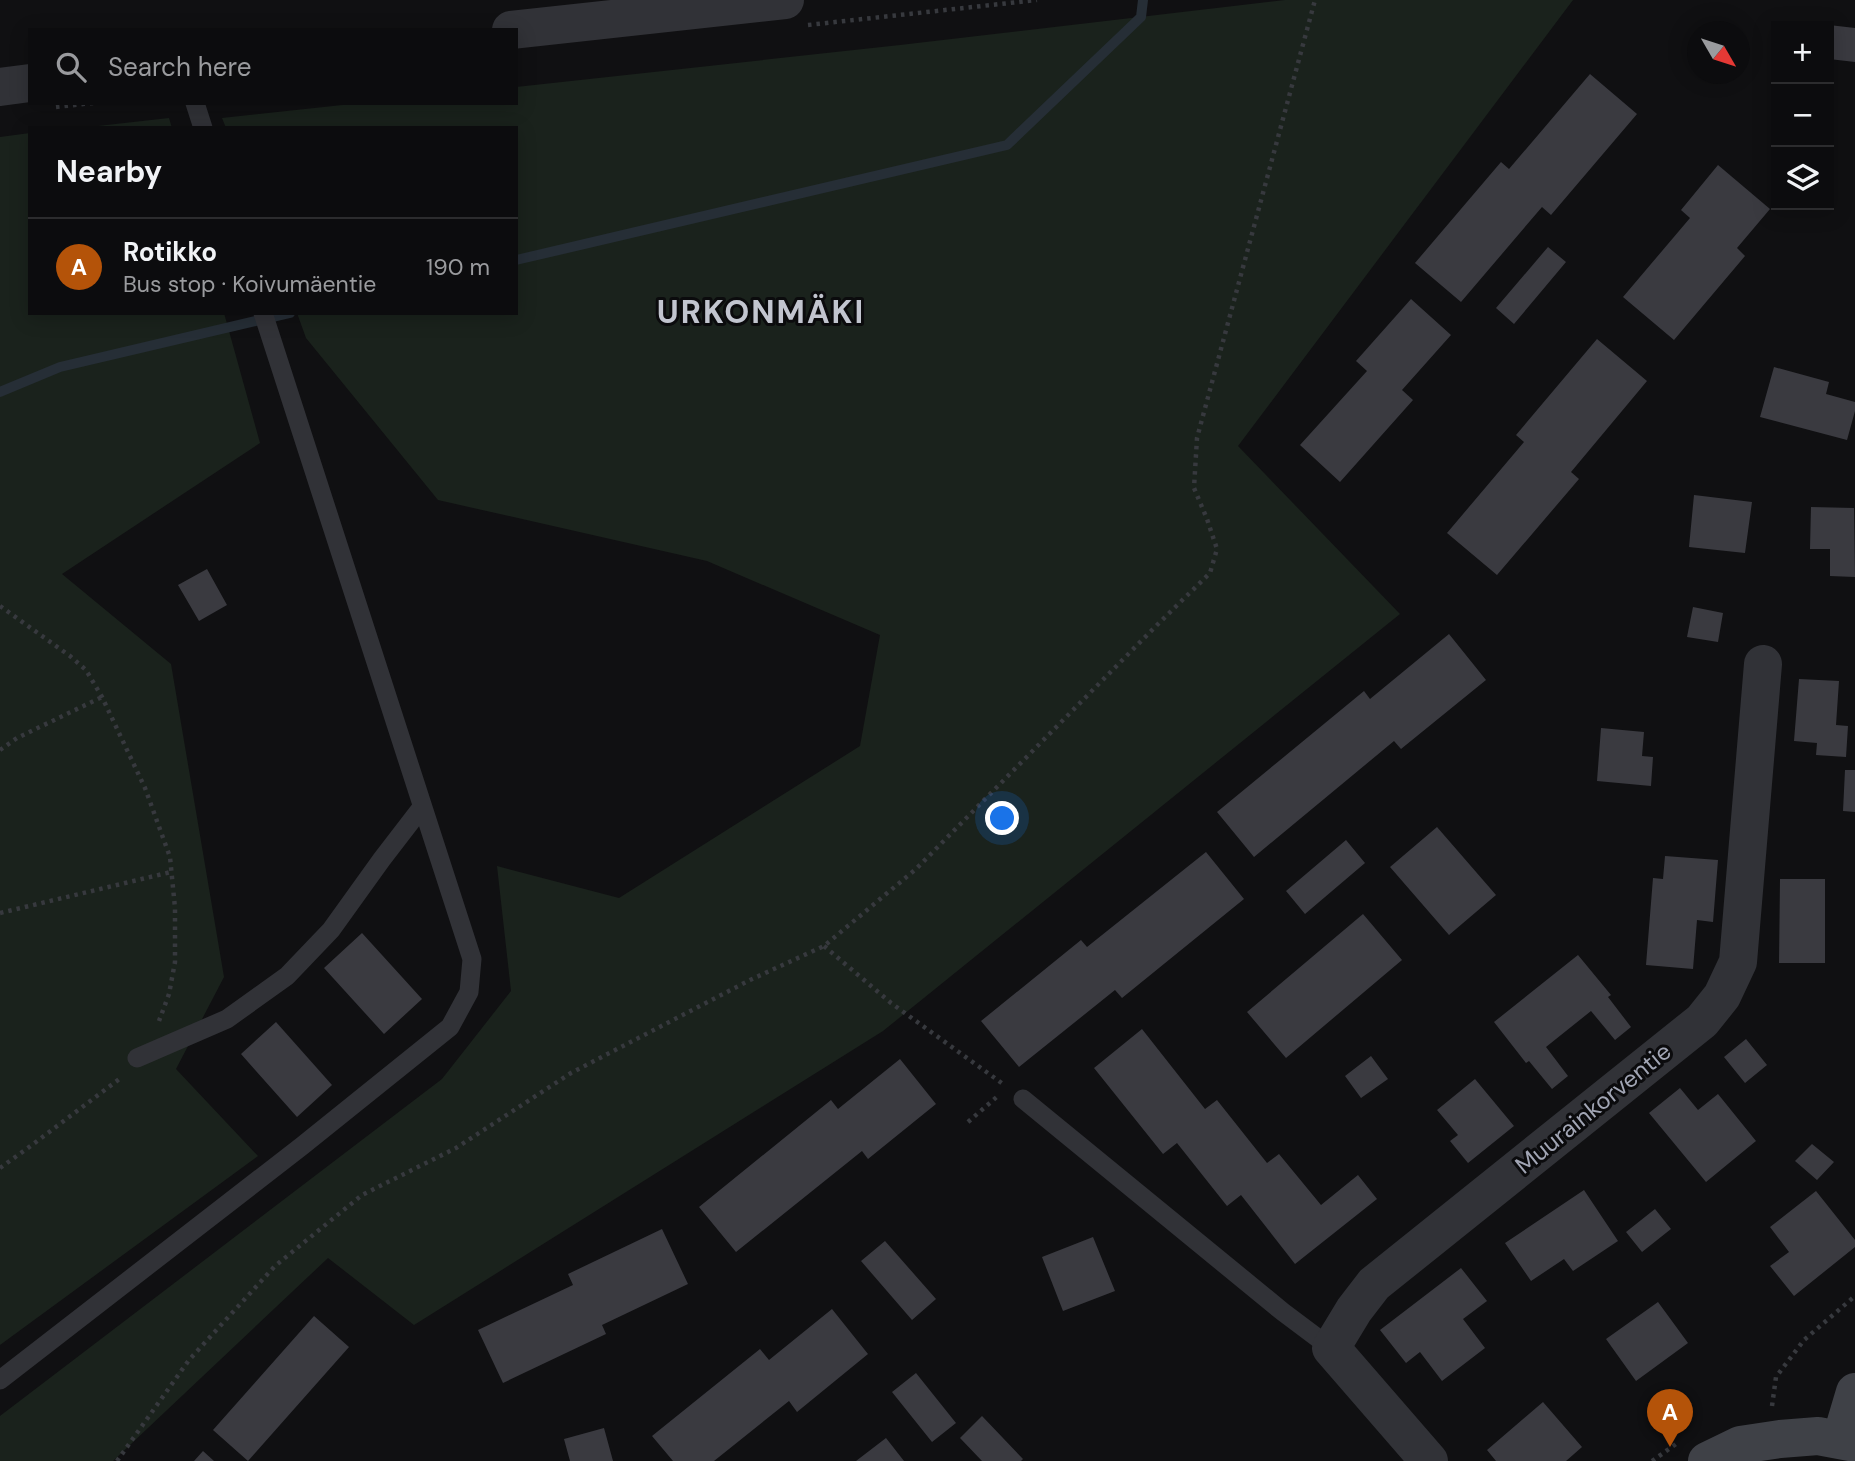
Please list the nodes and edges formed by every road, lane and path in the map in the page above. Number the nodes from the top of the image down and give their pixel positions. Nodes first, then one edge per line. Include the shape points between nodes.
1 (785, 0) edge
2 (1315, 0) edge
3 (518, 29) edge
4 (28, 83) edge
5 (0, 87) edge
6 (196, 105) edge
7 (202, 126) edge
8 (264, 315) edge
9 (0, 606) edge
10 (1763, 664) dead end
11 (102, 697) junction
12 (0, 750) edge
13 (422, 807) junction
14 (171, 872) junction
15 (0, 913) edge
16 (824, 946) junction
17 (136, 1058) junction
18 (1015, 1093) junction
19 (968, 1122) dead end
20 (0, 1168) edge
21 (1855, 1296) edge
22 (1331, 1348) junction
23 (0, 1380) edge
24 (1855, 1392) edge
25 (1780, 1439) junction
26 (1848, 1441) edge
27 (117, 1461) edge
28 (1429, 1461) edge
29 (1707, 1461) edge

1 - 3 street
2 - 16 path via 1197,438 1194,488 1217,550 1210,573 916,869
4 - 5 street
6 - 7 lane
8 - 13 lane
9 - 11 path via 86,670
10 - 22 street, Muurainkorventie via 1738,962 1722,996 1702,1021 1374,1284
11 - 12 path
11 - 14 path via 145,788 170,856
13 - 17 lane via 331,930 287,976 227,1019
13 - 23 lane via 472,959 469,992 450,1027
14 - 15 path
14 - 17 path via 175,962 169,994 153,1037
16 - 18 path via 891,1003
16 - 27 path via 571,1073 456,1148 362,1195 275,1266 189,1360
17 - 20 path via 121,1077
18 - 19 path
18 - 22 lane
21 - 25 path via 1804,1340 1776,1377 1772,1407
22 - 28 street
24 - 26 street
25 - 26 street via 1818,1436
25 - 29 street via 1740,1445

